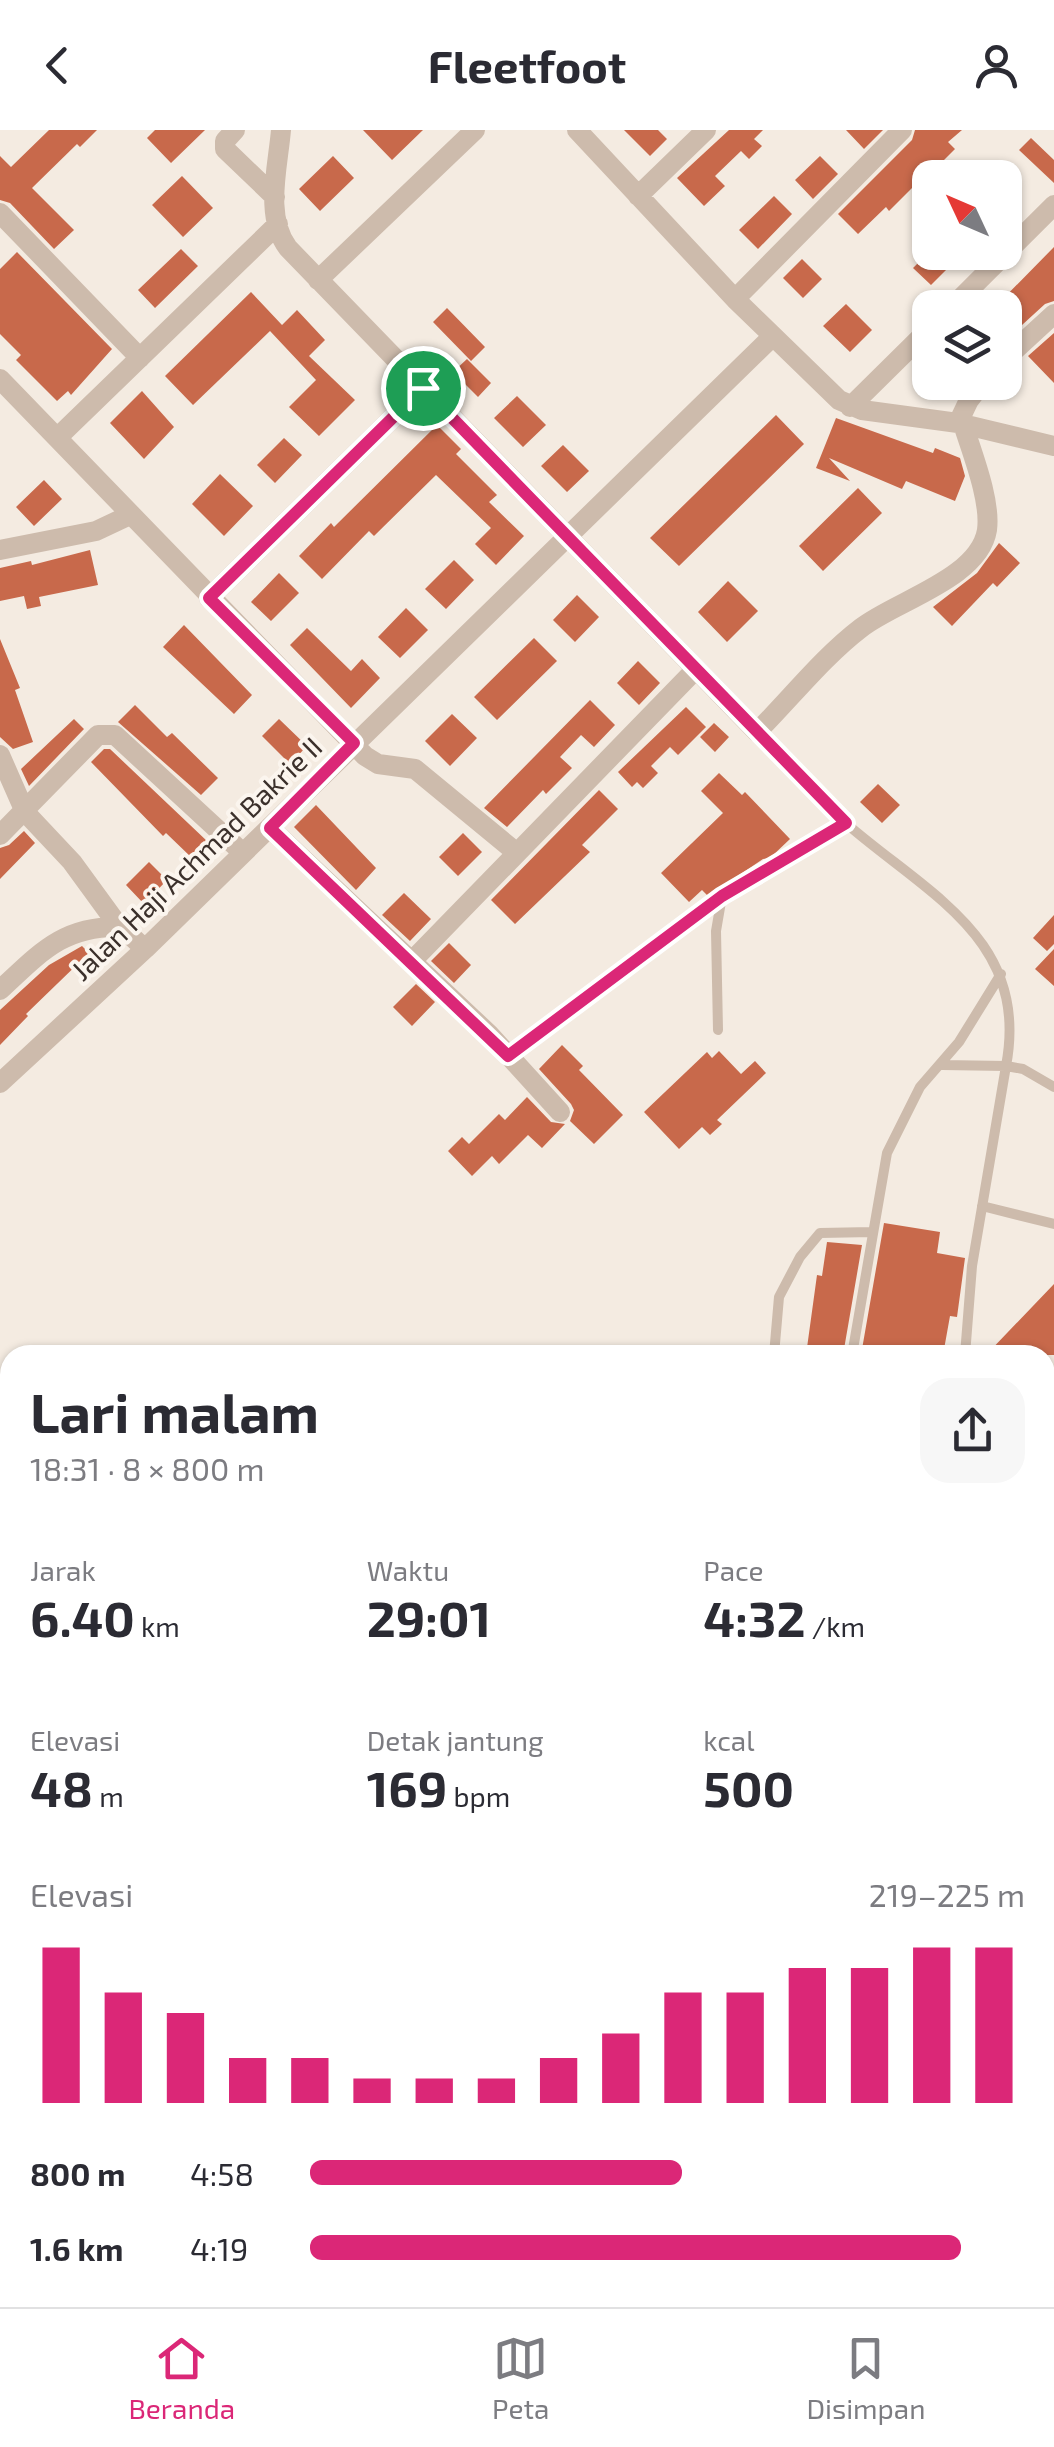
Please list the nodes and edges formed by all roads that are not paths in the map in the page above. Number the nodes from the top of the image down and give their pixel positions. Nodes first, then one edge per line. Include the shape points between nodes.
1 (236, 130) edge
2 (282, 130) edge
3 (475, 130) edge
4 (577, 130) edge
5 (706, 130) edge
6 (902, 130) edge
7 (275, 196) junction
8 (638, 196) junction
9 (1054, 205) edge
10 (0, 213) edge
11 (278, 224) junction
12 (318, 280) junction
13 (969, 290) edge
14 (736, 298) junction
15 (1054, 314) edge
16 (773, 336) junction
17 (1022, 343) edge
18 (912, 346) edge
19 (140, 358) junction
20 (0, 379) edge
21 (423, 388) junction
22 (969, 400) edge
23 (850, 408) junction
24 (960, 424) junction
25 (57, 438) junction
26 (1054, 446) edge
27 (130, 515) junction
28 (565, 536) junction
29 (0, 550) edge
30 (209, 598) junction
31 (696, 669) junction
32 (757, 732) junction
33 (354, 743) junction
34 (0, 756) edge
35 (25, 812) junction
36 (846, 823) junction
37 (270, 828) junction
38 (0, 836) edge
39 (243, 853) junction
40 (517, 853) junction
41 (722, 896) junction
42 (120, 927) junction
43 (145, 948) junction
44 (412, 961) junction
45 (1002, 974) junction
46 (0, 990) edge
47 (718, 1030) dead end
48 (508, 1056) junction
49 (942, 1065) junction
50 (1006, 1066) junction
51 (0, 1083) edge
52 (1054, 1087) edge
53 (560, 1112) dead end
54 (982, 1206) junction
55 (1054, 1224) edge
56 (872, 1232) junction
57 (775, 1345) edge
58 (854, 1345) edge
59 (965, 1345) edge

1 - 7 street via 225,150
2 - 7 street
3 - 12 street
4 - 8 street
5 - 8 street
6 - 14 street
7 - 11 street
8 - 14 street
9 - 13 street
10 - 19 street
11 - 12 street via 283,241
11 - 19 street
12 - 21 street
14 - 16 street
15 - 17 street
16 - 23 street
16 - 28 street, Jalan Haji Achmad Bakrie II
18 - 23 street
19 - 25 street
20 - 25 street
21 - 28 street
21 - 30 street
22 - 24 street
23 - 24 street
24 - 26 street
24 - 32 street via 980,477 988,527 978,550 944,582 860,628
25 - 27 street
27 - 29 street via 96,531
27 - 30 street
28 - 31 street
28 - 33 street, Jalan Haji Achmad Bakrie II
30 - 33 street
31 - 32 street
31 - 40 street
32 - 36 lane
33 - 37 street, Jalan Haji Achmad Bakrie II
33 - 40 street via 378,764 415,769
34 - 35 street
35 - 38 street
35 - 39 street via 106,733 116,735
35 - 42 street
36 - 41 lane
36 - 45 lane via 942,900
37 - 39 street, Jalan Haji Achmad Bakrie II
37 - 44 street
39 - 43 street, Jalan Haji Achmad Bakrie II
40 - 44 street
41 - 47 lane
41 - 48 lane
42 - 43 street
42 - 46 street via 72,932
43 - 51 street, Jalan Haji Achmad Bakrie II
44 - 48 street
45 - 49 lane
45 - 50 lane via 1011,1040
48 - 53 street
49 - 50 lane
49 - 56 lane via 920,1087 887,1153
50 - 52 lane
50 - 54 lane
54 - 55 lane
54 - 59 lane
56 - 57 lane via 820,1234 800,1257 779,1297
56 - 58 lane

